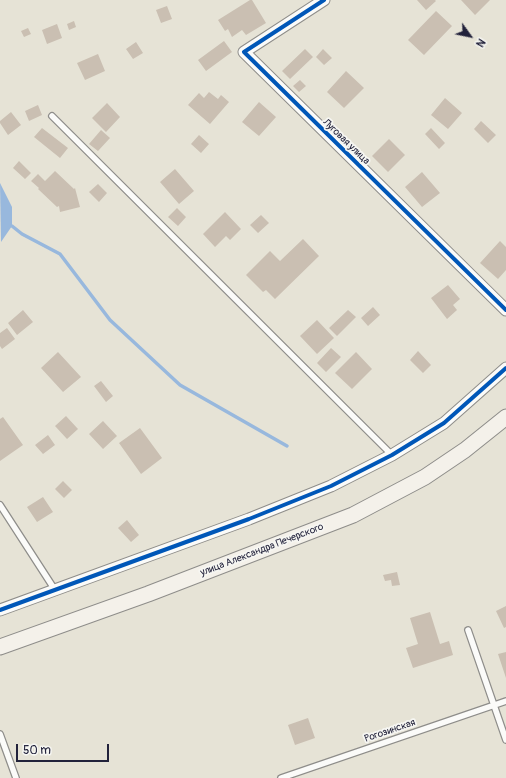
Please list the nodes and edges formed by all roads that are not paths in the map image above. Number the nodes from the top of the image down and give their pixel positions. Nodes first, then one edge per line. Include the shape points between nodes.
1 (324, 0) edge
2 (52, 116) dead end
3 (506, 310) edge
4 (506, 368) edge
5 (506, 417) edge
6 (392, 455) junction
7 (0, 505) edge
8 (56, 590) junction
9 (0, 610) edge
10 (468, 630) dead end
11 (0, 647) edge
12 (506, 701) edge
13 (494, 705) junction
14 (0, 734) edge
15 (506, 740) edge
16 (16, 778) edge
17 (280, 778) edge

1 - 3 street, Луговая улица via 244,52
2 - 6 lane
4 - 6 street via 444,423
5 - 11 main road, улица Александра Печерского via 465,450 425,477 353,515 148,594
6 - 8 street via 331,486 249,519
7 - 8 lane
8 - 9 street
10 - 13 lane
12 - 13 lane, Рогозинская
13 - 15 lane
13 - 17 lane, Рогозинская
14 - 16 lane

